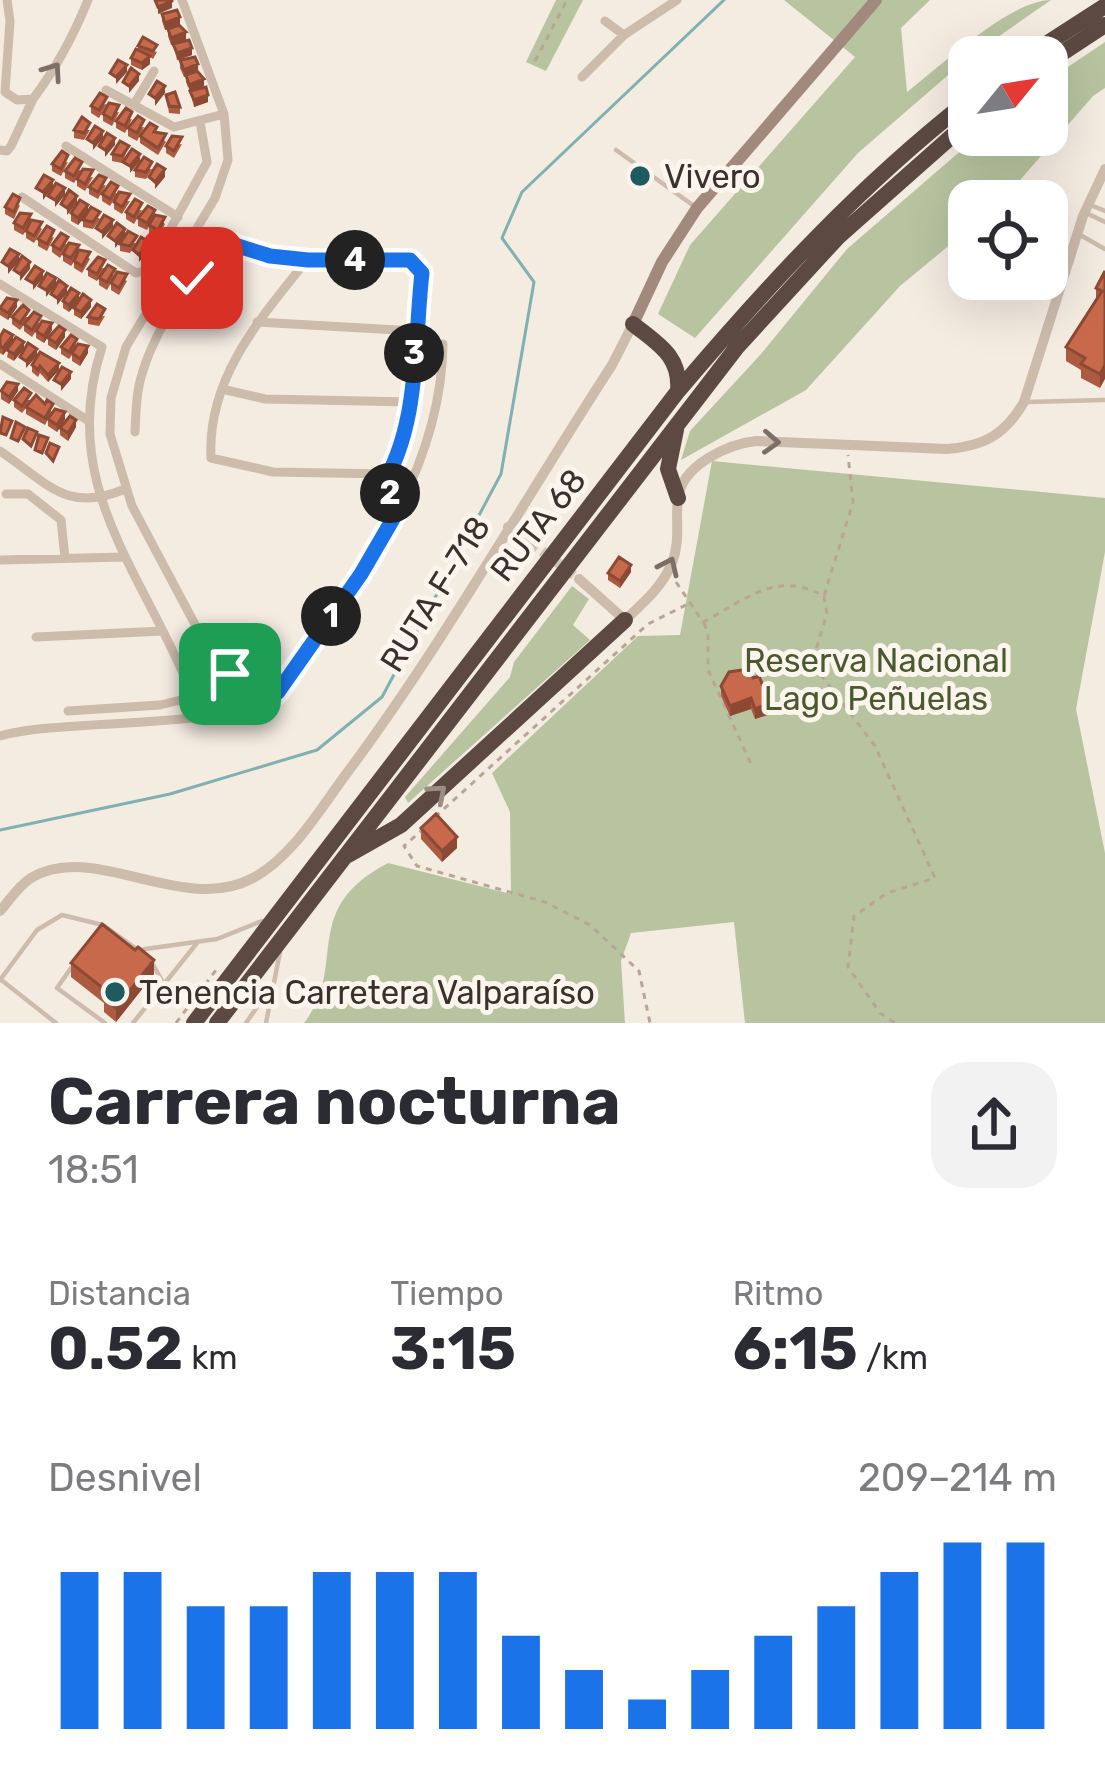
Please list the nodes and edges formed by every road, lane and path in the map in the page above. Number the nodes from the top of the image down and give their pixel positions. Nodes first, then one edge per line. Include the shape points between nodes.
1 (7, 0) edge
2 (88, 0) edge
3 (182, 0) edge
4 (567, 0) edge
5 (677, 0) edge
6 (876, 0) edge
7 (1105, 5) edge
8 (605, 21) dead end
9 (1105, 25) edge
10 (624, 35) junction
11 (1058, 36) edge
12 (1068, 49) edge
13 (535, 61) dead end
14 (154, 71) dead end
15 (582, 77) dead end
16 (106, 91) edge
17 (33, 99) junction
18 (4, 100) edge
19 (133, 106) junction
20 (225, 118) junction
21 (948, 118) edge
22 (202, 126) junction
23 (948, 139) edge
24 (65, 146) edge
25 (616, 149) dead end
26 (0, 150) edge
27 (1105, 169) edge
28 (22, 197) edge
29 (697, 208) junction
30 (1086, 208) junction
31 (1105, 211) edge
32 (178, 218) junction
33 (1105, 222) edge
34 (1077, 234) junction
35 (1105, 249) edge
36 (308, 260) junction
37 (0, 284) edge
38 (257, 322) junction
39 (633, 324) junction
40 (415, 331) junction
41 (443, 344) dead end
42 (714, 348) junction
43 (673, 356) junction
44 (0, 364) edge
45 (222, 389) junction
46 (678, 391) junction
47 (1105, 400) edge
48 (411, 402) junction
49 (1024, 402) junction
50 (87, 420) junction
51 (678, 420) junction
52 (135, 432) dead end
53 (847, 447) junction
54 (0, 451) edge
55 (389, 471) junction
56 (416, 478) junction
57 (125, 489) junction
58 (378, 492) joint
59 (6, 494) dead end
60 (678, 497) junction
61 (99, 500) junction
62 (404, 500) junction
63 (132, 506) junction
64 (107, 518) junction
65 (508, 526) junction
66 (530, 542) tunnel mouth
67 (124, 557) junction
68 (65, 558) junction
69 (1, 560) edge
70 (579, 579) tunnel mouth
71 (679, 586) dead end
72 (824, 596) junction
73 (690, 603) junction
74 (625, 620) junction
75 (703, 622) junction
76 (163, 631) junction
77 (36, 637) dead end
78 (215, 662) junction
79 (268, 701) junction
80 (240, 710) junction
81 (68, 711) dead end
82 (0, 736) edge
83 (752, 766) dead end
84 (341, 859) junction
85 (291, 901) junction
86 (0, 911) edge
87 (296, 920) junction
88 (103, 925) junction
89 (92, 940) edge
90 (197, 944) junction
91 (138, 950) junction
92 (80, 956) edge
93 (0, 980) edge
94 (164, 984) junction
95 (271, 986) junction
96 (44, 1015) junction
97 (38, 1023) edge
98 (56, 1023) edge
99 (105, 1023) edge
100 (134, 1023) edge
101 (194, 1023) edge
102 (217, 1023) edge
103 (246, 1023) edge
104 (266, 1023) edge
105 (650, 1023) edge
106 (896, 1023) edge

1 - 18 street
17 -> 2 street via 70,45
3 - 20 street
4 - 13 path
5 - 10 street
6 - 29 main road, RUTA F-718
7 - 11 highway
8 - 10 street
9 - 12 highway
10 - 15 street
14 - 19 street
16 - 19 street
17 - 18 street
17 - 26 street via 11,146
19 - 22 street via 174,127
20 - 22 street
20 - 57 street via 228,160 219,189 118,364 110,434
21 - 42 highway, RUTA 68 via 825,226
22 - 32 street via 207,162
23 - 51 highway, RUTA 68 via 810,265
24 - 32 street
25 - 29 lane
27 - 30 street
28 - 32 street via 136,273 148,270
29 - 39 main road, RUTA F-718
30 - 31 lane
30 - 33 lane
30 - 34 street
34 - 35 lane
34 - 49 street
36 - 38 street
36 - 40 street via 417,263
36 - 52 street via 237,243 214,246 142,371
37 - 50 street via 101,347
38 - 40 street
38 - 45 street
39 - 43 highway
39 - 65 street, RUTA F-718
40 - 48 street
41 - 56 street via 438,404
42 - 43 highway
42 - 46 highway, RUTA 68
43 - 46 highway
44 - 50 street
45 - 48 street via 265,399
45 - 55 street via 212,458 273,472
46 - 85 highway, RUTA 68
47 - 49 lane
48 - 55 street
49 - 53 street via 1011,425 976,447
50 - 61 street
51 - 60 highway via 668,460
51 - 84 highway, RUTA 68
60 -> 53 street via 702,463 737,444
53 - 72 path via 853,502
54 - 61 street via 74,500
55 - 56 lane
55 - 58 street
56 - 62 street
57 - 61 street
57 - 63 street
58 - 62 lane
59 - 68 street via 28,494 61,520
74 -> 60 street via 669,570 680,535
61 - 64 street
62 - 79 street
63 - 64 street
63 - 78 street
64 - 67 street
65 - 66 street
65 - 86 street, RUTA F-718 via 379,731 262,872 212,889 60,868 30,879
67 - 68 street
67 - 76 street
68 - 69 street
70 - 74 street
71 - 73 path
72 - 75 path via 774,584
72 - 106 path via 812,662 875,746 935,878 886,892 854,916 848,967
73 - 75 path
73 - 105 path via 648,624 404,846 417,866 545,902 590,925 639,971
84 -> 74 highway via 401,825
75 - 83 path via 708,670
76 - 77 street
76 - 81 street via 193,697
78 - 79 street
78 - 80 street
79 - 80 street
80 - 82 street
84 - 87 highway, RUTA 68
85 - 90 lane via 245,930
85 - 101 highway, RUTA 68
87 - 95 lane
87 - 102 highway, RUTA 68
88 - 89 lane
88 - 91 lane
88 - 93 lane via 69,915 48,920
90 - 91 lane
90 - 94 lane
91 - 94 lane
92 - 99 lane via 57,988
93 - 96 lane
94 - 100 lane
95 - 103 lane
95 - 104 lane
96 - 97 lane
96 - 98 lane

